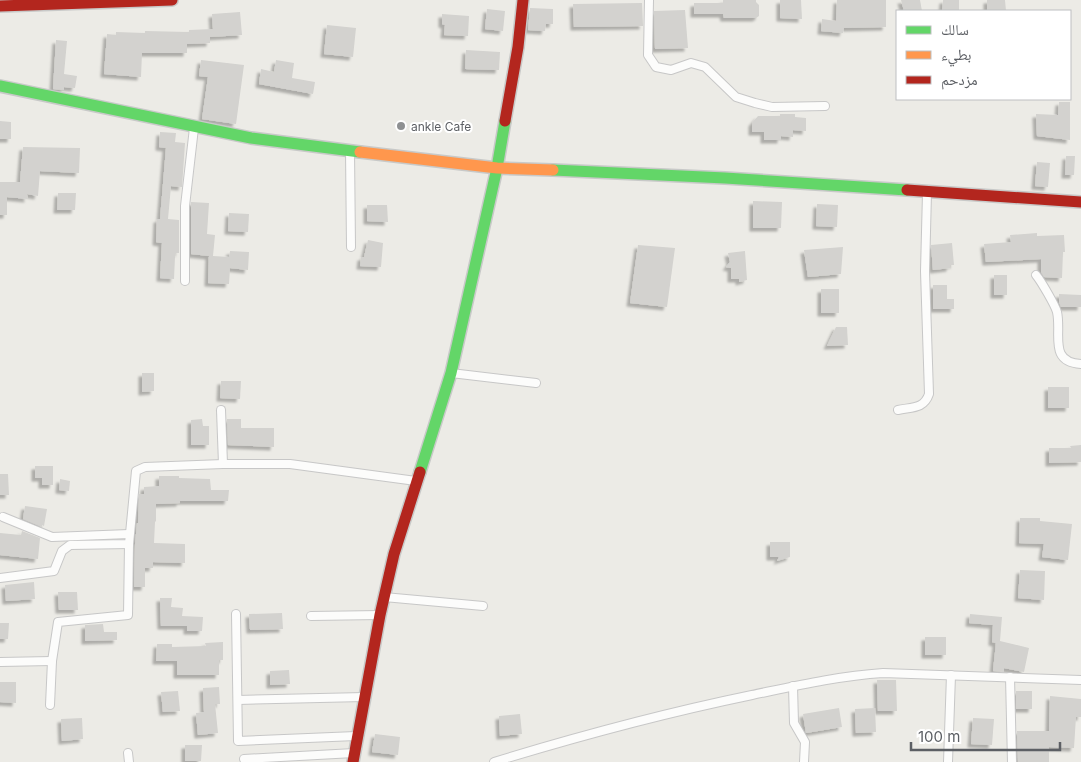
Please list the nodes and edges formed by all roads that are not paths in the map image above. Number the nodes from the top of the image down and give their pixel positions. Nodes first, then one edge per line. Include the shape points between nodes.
1 (172, 0) edge
2 (523, 0) edge
3 (650, 0) edge
4 (0, 6) edge
5 (0, 86) edge
6 (825, 106) dead end
7 (194, 128) junction
8 (350, 151) junction
9 (497, 168) junction
10 (926, 193) junction
11 (1081, 202) edge
12 (351, 247) dead end
13 (1036, 275) dead end
14 (185, 281) dead end
15 (1081, 364) edge
16 (451, 373) junction
17 (536, 383) dead end
18 (221, 410) dead end
19 (898, 410) dead end
20 (223, 464) junction
21 (416, 481) junction
22 (3, 517) dead end
23 (129, 534) junction
24 (129, 544) junction
25 (0, 578) edge
26 (384, 597) junction
27 (483, 606) dead end
28 (236, 614) dead end
29 (380, 615) junction
30 (310, 616) dead end
31 (52, 661) junction
32 (0, 662) edge
33 (951, 675) junction
34 (1010, 677) junction
35 (1081, 680) edge
36 (793, 686) junction
37 (364, 697) junction
38 (238, 700) junction
39 (50, 705) dead end
40 (356, 736) junction
41 (128, 753) dead end
42 (353, 758) edge
43 (244, 760) dead end
44 (497, 761) edge
45 (128, 762) edge
46 (804, 762) edge
47 (948, 762) edge
48 (1012, 762) edge

1 - 4 main road
2 - 9 main road
3 - 6 street via 648,55 656,67 671,70 691,63 705,67 736,97 772,107
5 - 7 main road
7 - 8 main road
7 - 14 street via 185,206
8 - 9 main road
8 - 12 street
9 - 10 main road via 725,178
9 - 16 main road
10 - 11 main road
10 - 19 street via 925,271 930,394 922,405
13 - 15 street via 1056,310 1062,357 1068,362
16 - 17 street
16 - 21 main road
18 - 20 street
20 - 21 street via 290,464
20 - 23 street via 145,467 136,471
21 - 26 main road
22 - 23 street via 52,537
23 - 24 street
24 - 25 street via 70,545 62,551 54,570
24 - 31 street via 128,615 58,622
26 - 27 street
26 - 29 main road
28 - 38 street
29 - 30 street
29 - 37 main road
31 - 32 street
31 - 39 street
33 - 34 street
33 - 36 street via 850,675
33 - 47 street
34 - 35 street
34 - 48 street
36 - 44 street via 713,703
36 - 46 street via 794,723 805,742
37 - 38 street
37 - 40 main road
38 - 40 street via 240,742
40 - 42 main road
41 - 45 street
42 - 43 street

